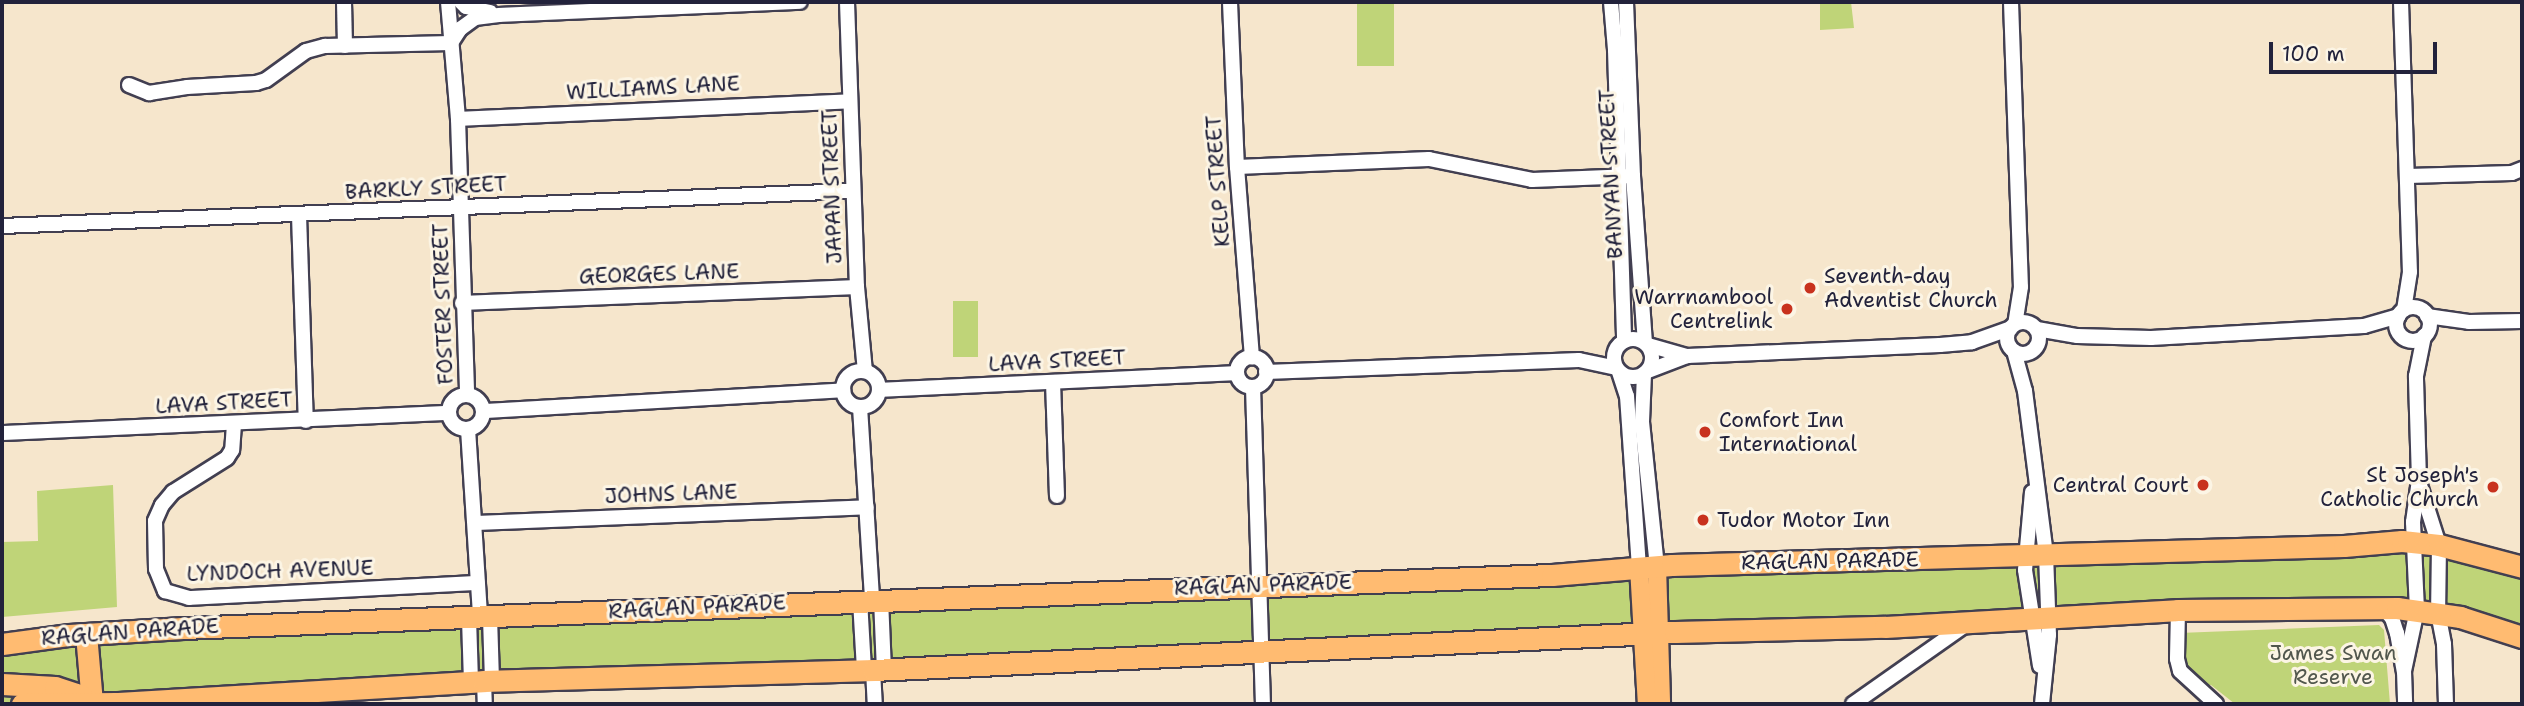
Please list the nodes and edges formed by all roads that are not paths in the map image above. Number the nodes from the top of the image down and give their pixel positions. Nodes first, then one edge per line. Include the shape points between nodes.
1 (344, 2) edge
2 (448, 2) edge
3 (461, 2) edge
4 (800, 2) edge
5 (848, 2) edge
6 (1230, 2) edge
7 (1611, 2) edge
8 (1626, 2) edge
9 (2401, 2) edge
10 (2010, 4) edge
11 (499, 15) junction
12 (451, 43) junction
13 (345, 46) junction
14 (129, 85) dead end
15 (850, 101) junction
16 (458, 119) junction
17 (1237, 167) junction
18 (2522, 169) edge
19 (1626, 176) junction
20 (2408, 176) junction
21 (852, 191) junction
22 (461, 206) junction
23 (299, 215) junction
24 (2, 226) edge
25 (2410, 272) junction
26 (857, 287) junction
27 (2021, 287) junction
28 (463, 303) junction
29 (2401, 313) junction
30 (2425, 313) junction
31 (2522, 321) edge
32 (2469, 322) junction
33 (2013, 326) junction
34 (2364, 326) junction
35 (2035, 327) junction
36 (2426, 334) junction
37 (2077, 336) junction
38 (2401, 336) junction
39 (1972, 342) junction
40 (1646, 344) junction
41 (1620, 345) junction
42 (2012, 349) junction
43 (2034, 350) junction
44 (1687, 356) junction
45 (1252, 357) junction
46 (1579, 360) junction
47 (1618, 370) junction
48 (865, 371) junction
49 (1266, 372) junction
50 (1237, 373) junction
51 (1646, 373) junction
52 (2416, 376) junction
53 (1053, 382) junction
54 (1253, 387) junction
55 (843, 390) junction
56 (879, 390) junction
57 (2025, 391) junction
58 (467, 395) junction
59 (860, 407) junction
60 (484, 411) junction
61 (449, 413) junction
62 (306, 421) junction
63 (234, 424) junction
64 (468, 429) junction
65 (2, 433) edge
66 (2035, 474) junction
67 (2418, 480) junction
68 (1056, 496) dead end
69 (867, 507) junction
70 (477, 523) junction
71 (2414, 542) junction
72 (2439, 545) junction
73 (2036, 555) junction
74 (1648, 566) junction
75 (2522, 567) edge
76 (478, 583) junction
77 (1261, 585) junction
78 (871, 600) junction
79 (2382, 607) junction
80 (2178, 610) junction
81 (2417, 610) junction
82 (2438, 613) junction
83 (480, 617) junction
84 (2040, 620) junction
85 (1968, 623) junction
86 (1652, 633) junction
87 (86, 634) junction
88 (2522, 637) edge
89 (2, 644) edge
90 (1263, 653) junction
91 (873, 670) junction
92 (2404, 671) junction
93 (483, 681) junction
94 (2, 684) edge
95 (22, 704) edge
96 (92, 704) edge
97 (485, 704) edge
98 (875, 704) edge
99 (1262, 704) edge
100 (1647, 704) edge
101 (1661, 704) edge
102 (1853, 704) edge
103 (2042, 704) edge
104 (2216, 704) edge
105 (2405, 704) edge
106 (2446, 704) edge

1 - 13 street
2 - 12 street, FOSTER STREET
3 - 11 street
4 - 11 street
5 - 15 street, JAPAN STREET
6 - 17 street, KELP STREET
7 - 19 street, BANYAN STREET
8 - 19 street, BANYAN STREET
9 - 20 street
10 - 27 street
11 - 12 street via 474,18
12 - 13 street
12 - 16 street, FOSTER STREET
13 - 14 street via 306,51 256,83 149,93
15 - 16 street, WILLIAMS LANE
15 - 21 street, JAPAN STREET
16 - 22 street, FOSTER STREET
17 - 19 street via 1429,159 1532,180
17 - 45 street, KELP STREET
18 - 20 street
19 - 40 street, BANYAN STREET
19 - 41 street, BANYAN STREET
20 - 25 street
21 - 22 street, BARKLY STREET
21 - 26 street, JAPAN STREET
22 - 23 street, BARKLY STREET
22 - 28 street, FOSTER STREET
23 - 24 street, BARKLY STREET
23 - 62 street
25 - 29 street
25 - 30 street
26 - 28 street, GEORGES LANE
26 - 48 street, JAPAN STREET
27 - 33 street
27 - 35 street
28 - 58 street, FOSTER STREET
29 - 30 street via 2415,308
29 - 34 street
29 - 38 street via 2396,326
30 - 32 street
30 - 36 street
31 - 32 street
32 - 36 street
33 - 35 street via 2024,322
33 - 39 street
33 - 42 street via 2007,337
34 - 37 street via 2151,338
34 - 38 street
35 - 37 street
35 - 43 street via 2040,339
36 - 38 street via 2414,341
36 - 52 street
37 - 43 street
38 - 52 street
39 - 42 street
39 - 44 street
40 - 41 street via 1634,339
40 - 44 street
40 - 51 street via 1653,358
41 - 46 street
41 - 47 street via 1614,358
42 - 43 street via 2023,354
42 - 57 street
43 - 57 street
44 - 51 street
45 - 49 street via 1261,360
45 - 50 street via 1240,364
46 - 47 street
46 - 49 street
47 - 51 street via 1629,377
47 - 74 street via 1628,396 1637,509
48 - 55 street via 851,374
48 - 56 street via 874,376
49 - 54 street via 1264,380
50 - 53 street, LAVA STREET
50 - 54 street via 1245,385
51 - 74 street via 1642,412
52 - 67 street
53 - 56 street, LAVA STREET
53 - 68 street
54 - 77 street
55 - 59 street via 848,401
55 - 60 street
56 - 59 street via 872,403
57 - 66 street
58 - 60 street via 479,400
58 - 61 street via 452,402
59 - 69 street
60 - 64 street via 480,423
61 - 62 street, LAVA STREET
61 - 64 street via 457,427
62 - 63 street, LAVA STREET
63 - 65 street, LAVA STREET
63 - 76 street, LYNDOCH AVENUE via 227,458 173,492 155,521 156,569 165,591 189,598
64 - 70 street
66 - 73 street
66 - 73 street
67 - 71 street
67 - 72 street
69 - 70 street, JOHNS LANE
69 - 78 street
70 - 76 street
71 - 72 highway, RAGLAN PARADE
71 - 73 highway, RAGLAN PARADE
71 - 81 street
72 - 75 highway, RAGLAN PARADE
72 - 82 street
73 - 74 highway, RAGLAN PARADE
73 - 84 street
73 - 84 street
74 - 77 highway, RAGLAN PARADE via 1552,575
74 - 86 main road
76 - 83 street
77 - 78 highway, RAGLAN PARADE
77 - 90 street
78 - 83 highway, RAGLAN PARADE
78 - 91 street
78 - 91 street
79 - 80 highway
79 - 81 highway
79 - 92 street via 2394,623
80 - 84 highway
80 - 104 street via 2180,671
81 - 82 highway
81 - 92 street
82 - 88 highway
82 - 106 street
83 - 87 highway, RAGLAN PARADE
83 - 93 street
83 - 93 street
84 - 85 highway
84 - 103 street
85 - 86 highway
85 - 102 street
86 - 90 highway
86 - 100 main road
86 - 101 main road
87 - 89 highway, RAGLAN PARADE
87 - 96 highway
90 - 91 highway
90 - 99 street
91 - 93 highway
91 - 98 street
92 - 105 street
93 - 96 highway
93 - 97 street
94 - 96 highway via 66,689
95 - 96 highway

